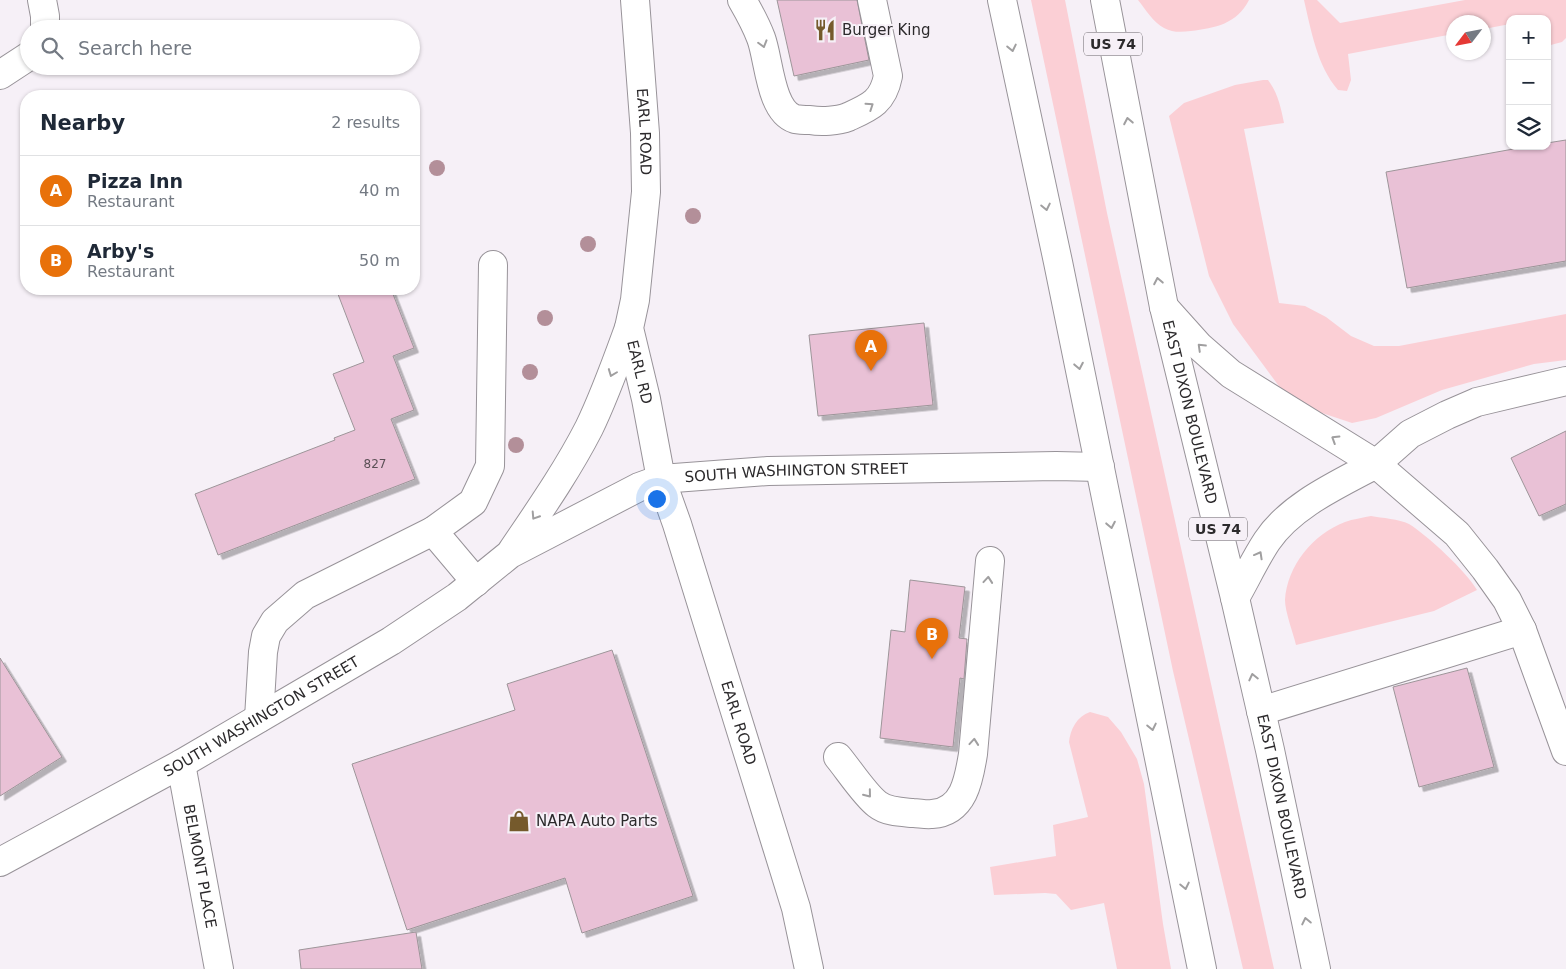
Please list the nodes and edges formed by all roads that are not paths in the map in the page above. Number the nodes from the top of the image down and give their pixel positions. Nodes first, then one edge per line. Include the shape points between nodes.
1 (42, 0) edge
2 (634, 0) edge
3 (742, 0) edge
4 (872, 0) edge
5 (1002, 0) edge
6 (1105, 0) edge
7 (45, 20) edge
8 (20, 62) edge
9 (0, 75) edge
10 (493, 265) dead end
11 (638, 265) joint
12 (1164, 307) junction
13 (629, 328) junction
14 (1566, 381) edge
15 (1376, 464) junction
16 (1100, 468) junction
17 (661, 479) junction
18 (432, 531) junction
19 (510, 554) junction
20 (990, 561) dead end
21 (476, 582) junction
22 (1235, 598) junction
23 (1522, 630) junction
24 (1261, 711) junction
25 (258, 718) junction
26 (1566, 751) edge
27 (838, 756) dead end
28 (181, 764) junction
29 (0, 862) edge
30 (219, 969) edge
31 (809, 969) edge
32 (1202, 969) edge
33 (1316, 969) edge

1 - 7 main road
2 - 11 main road, EARL ROAD via 646,133 646,192
3 -> 4 main road via 761,37 777,100 783,110 794,119 817,121 844,119 869,108 886,88 888,76
5 -> 16 main road
12 -> 6 main road, EAST DIXON BOULEVARD / US 74
8 - 9 main road
10 - 18 main road via 490,466 473,502
11 - 13 main road, EARL RD
15 -> 12 main road via 1231,374 1199,346
12 - 22 main road, EAST DIXON BOULEVARD / US 74
13 - 17 main road, EARL RD
13 -> 19 main road, SOUTH WASHINGTON STREET via 602,401 588,428 564,472
14 - 15 main road via 1477,402 1447,415 1410,434
22 -> 15 main road via 1274,532 1301,507
15 - 23 main road via 1457,534 1507,600
16 - 17 main road, SOUTH WASHINGTON STREET via 768,471
16 -> 32 main road
17 - 19 main road, SOUTH WASHINGTON STREET via 615,499
17 - 31 main road, EARL ROAD via 796,908
18 - 21 main road
18 - 25 main road via 305,594 275,621 266,636 263,652
19 - 21 main road, SOUTH WASHINGTON STREET
27 -> 20 main road via 876,803 884,808 933,814 949,809 960,799 968,781 973,754
21 - 25 main road, SOUTH WASHINGTON STREET via 391,641
24 -> 22 main road, EAST DIXON BOULEVARD / US 74
23 - 24 main road
23 - 26 main road
33 -> 24 main road, EAST DIXON BOULEVARD / US 74
25 - 28 main road, SOUTH WASHINGTON STREET
28 - 29 main road, SOUTH WASHINGTON STREET
28 - 30 main road, BELMONT PLACE

